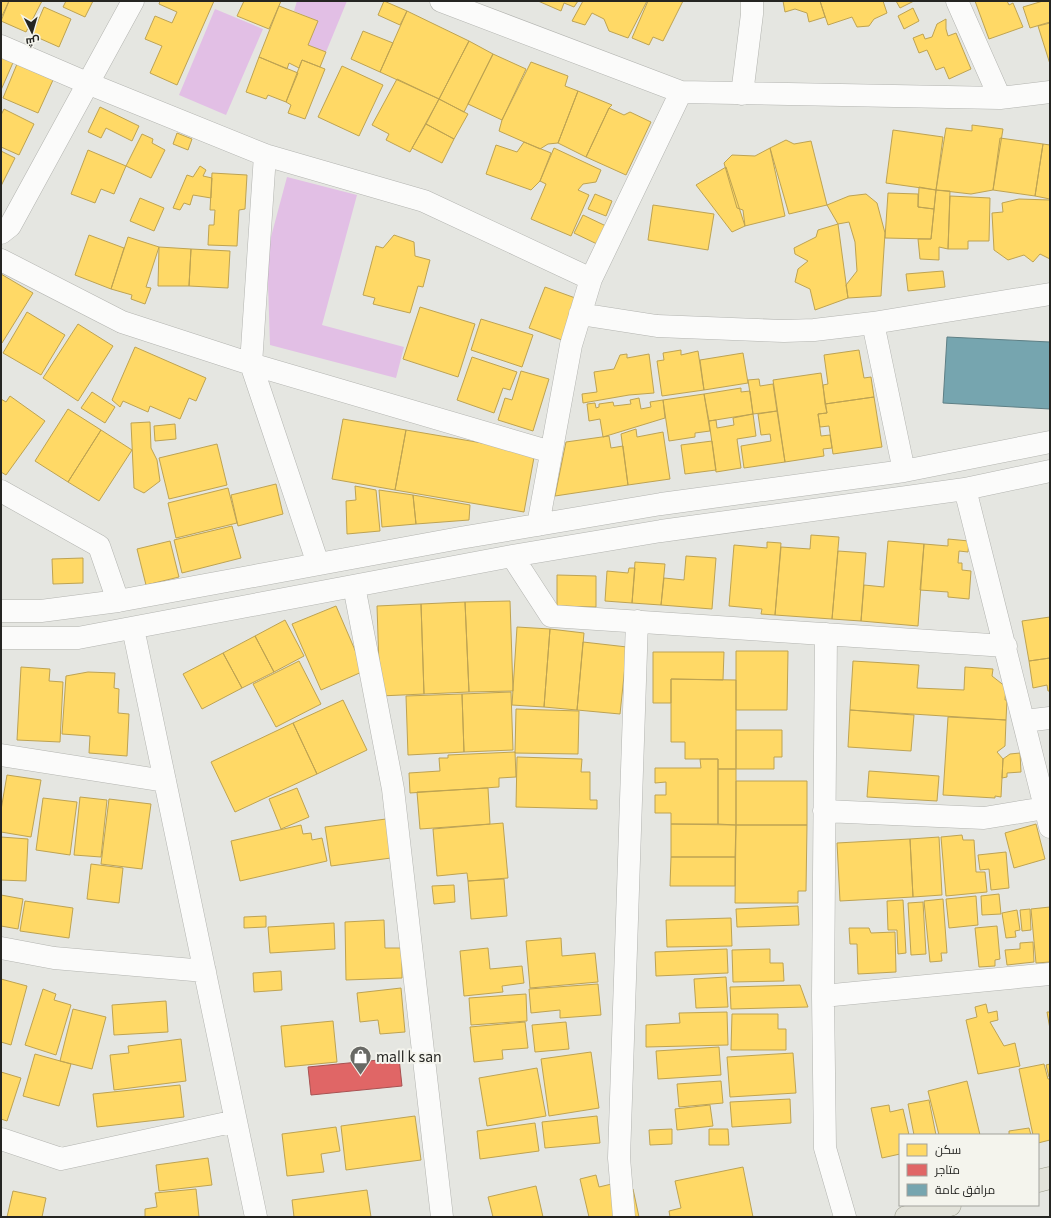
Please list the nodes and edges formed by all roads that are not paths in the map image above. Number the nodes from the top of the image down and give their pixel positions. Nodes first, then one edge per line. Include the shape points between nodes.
1 (133, 1) edge
2 (441, 1) edge
3 (752, 1) edge
4 (957, 1) edge
5 (1, 46) edge
6 (87, 83) junction
7 (681, 92) junction
8 (1050, 92) edge
9 (742, 94) junction
10 (1000, 98) junction
11 (264, 156) junction
12 (1, 233) edge
13 (1, 260) edge
14 (591, 279) junction
15 (1050, 294) edge
16 (580, 314) junction
17 (873, 323) junction
18 (251, 364) junction
19 (1050, 442) edge
20 (551, 452) junction
21 (904, 471) junction
22 (1050, 471) edge
23 (966, 489) junction
24 (1, 491) edge
25 (538, 525) junction
26 (512, 556) junction
27 (318, 564) junction
28 (354, 586) junction
29 (118, 601) junction
30 (1, 611) edge
31 (637, 621) junction
32 (133, 628) junction
33 (826, 634) junction
34 (1, 638) edge
35 (1006, 646) junction
36 (1050, 718) edge
37 (1024, 721) junction
38 (1, 755) edge
39 (165, 781) junction
40 (824, 811) junction
41 (1048, 818) edge
42 (1, 948) edge
43 (205, 972) junction
44 (1050, 974) edge
45 (823, 996) junction
46 (236, 1121) junction
47 (1, 1139) edge
48 (1050, 1178) edge
49 (1039, 1181) edge
50 (946, 1206) edge
51 (256, 1217) edge
52 (442, 1217) edge
53 (624, 1217) edge
54 (845, 1217) edge
55 (906, 1217) edge

1 - 6 street
2 - 7 street
3 - 9 street
4 - 10 street
5 - 6 street
6 - 11 street
6 - 12 street via 10,226
7 - 9 street
7 - 14 street
8 - 10 street
9 - 10 street
11 - 14 street via 424,201
11 - 18 street
13 - 18 street via 122,322
14 - 16 street
15 - 17 street
16 - 17 street via 657,326 784,331
16 - 20 street via 571,345
17 - 21 street
18 - 20 street
18 - 27 street
19 - 21 street
20 - 25 street
21 - 25 street via 661,504
22 - 23 street
23 - 26 street via 661,531
23 - 35 street
24 - 29 street via 99,546
25 - 27 street
26 - 28 street
26 - 31 street via 551,616
27 - 29 street
28 - 32 street
28 - 52 street via 393,789
29 - 30 street via 41,611
31 - 33 street
31 - 53 street via 619,1158
32 - 34 street via 78,638
32 - 39 street
33 - 35 street
33 - 40 street
35 - 37 street
36 - 37 street
37 - 41 street
38 - 39 street
39 - 43 street
40 - 41 street
40 - 45 street
42 - 43 street via 54,958
43 - 46 street
44 - 45 street
45 - 54 street via 825,1148
46 - 47 street via 61,1159
46 - 51 street
48 - 49 main road
50 - 55 main road

